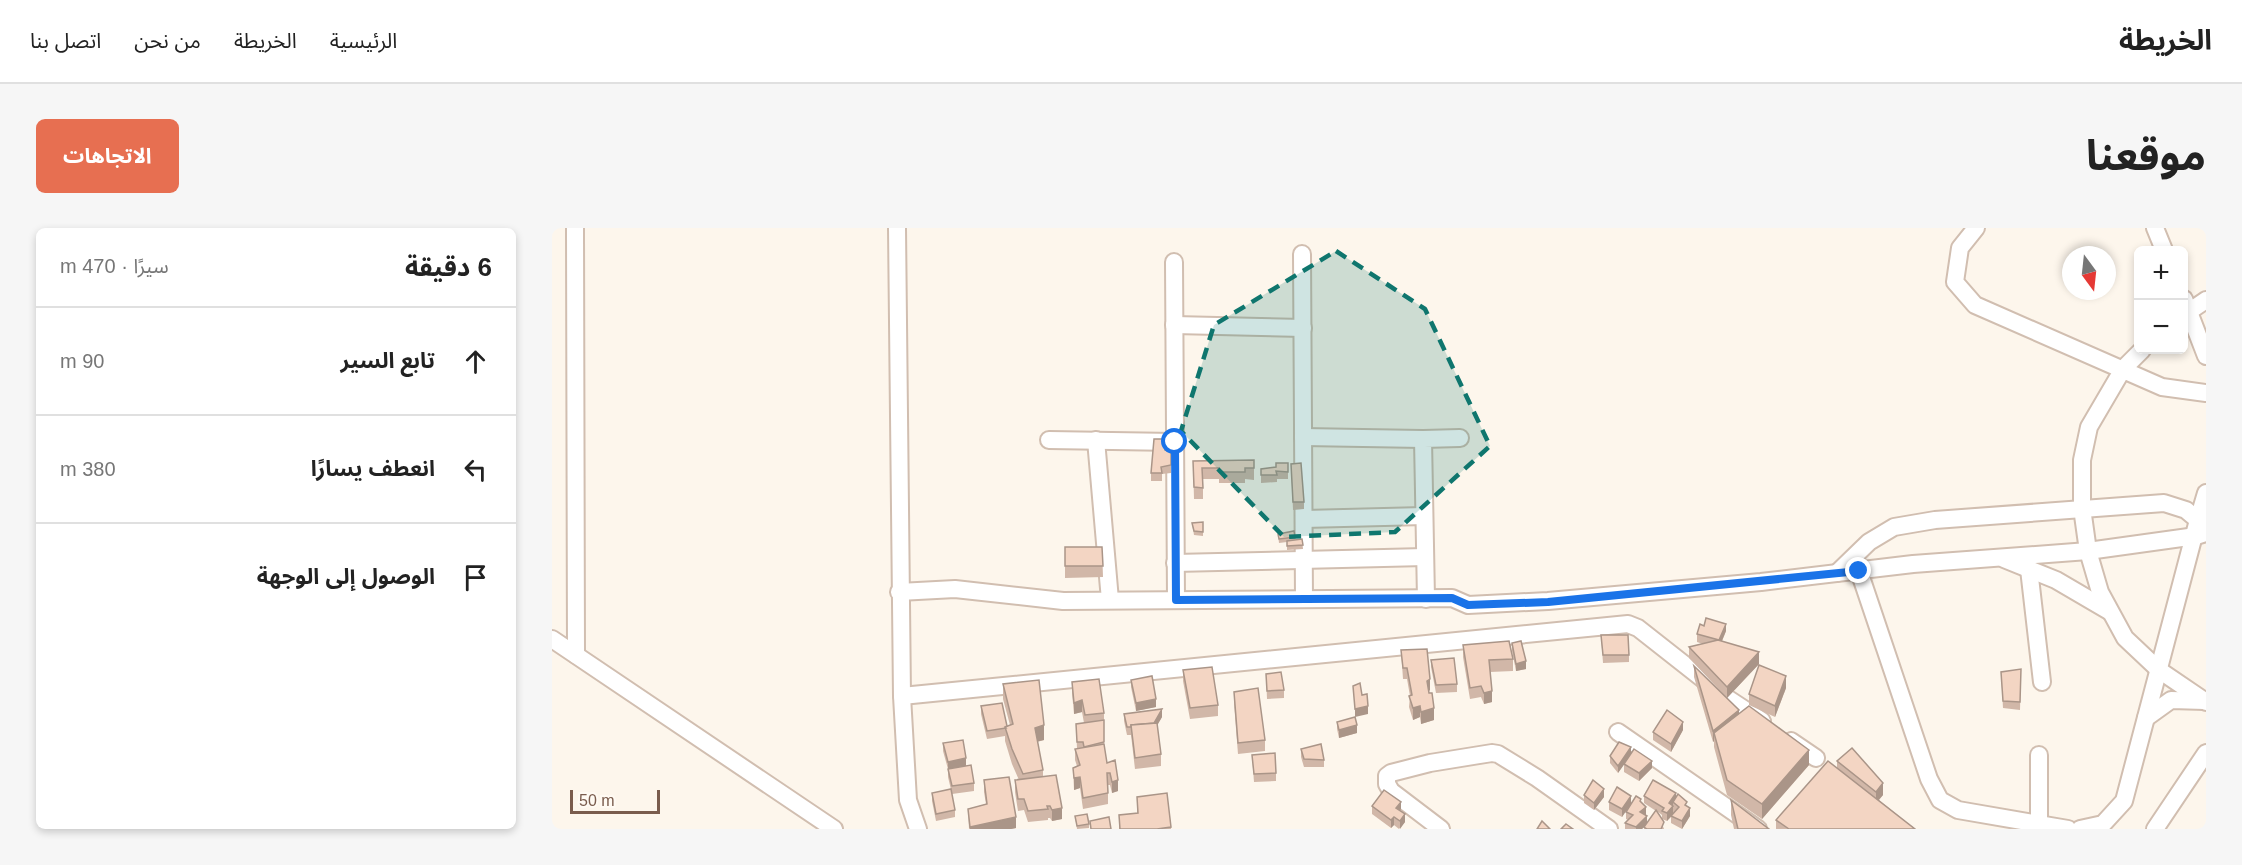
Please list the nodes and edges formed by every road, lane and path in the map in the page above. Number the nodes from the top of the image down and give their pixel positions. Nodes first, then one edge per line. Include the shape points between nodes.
1 (575, 228) edge
2 (897, 228) edge
3 (1976, 228) edge
4 (2155, 228) edge
5 (2162, 246) edge
6 (1302, 254) dead end
7 (1174, 262) dead end
8 (2206, 300) edge
9 (2188, 307) edge
10 (2188, 315) edge
11 (1174, 325) junction
12 (1303, 328) junction
13 (2138, 354) edge
14 (2206, 356) edge
15 (2123, 369) junction
16 (2206, 393) edge
17 (1303, 437) junction
18 (1460, 438) dead end
19 (1423, 439) junction
20 (1049, 440) dead end
21 (1096, 440) junction
22 (1175, 442) junction
23 (2206, 494) edge
24 (2082, 508) junction
25 (1425, 516) junction
26 (1304, 519) junction
27 (2202, 530) edge
28 (2088, 552) junction
29 (1425, 557) junction
30 (2000, 558) junction
31 (1304, 559) junction
32 (1175, 563) junction
33 (2029, 569) junction
34 (1859, 571) junction
35 (1837, 573) junction
36 (899, 592) junction
37 (1426, 598) junction
38 (1304, 599) junction
39 (1110, 600) junction
40 (1176, 600) junction
41 (2111, 612) junction
42 (552, 639) edge
43 (576, 655) junction
44 (2159, 670) junction
45 (2042, 682) dead end
46 (902, 696) junction
47 (2206, 702) edge
48 (2146, 718) junction
49 (1618, 732) dead end
50 (2206, 753) edge
51 (2039, 754) dead end
52 (1816, 758) dead end
53 (2039, 824) junction
54 (918, 828) edge
55 (834, 829) edge
56 (1441, 829) edge
57 (1609, 829) edge
58 (1758, 829) edge
59 (2068, 829) edge
60 (2080, 829) edge
61 (2155, 829) edge

1 - 43 street
2 - 36 street
3 - 15 street via 1960,248 1955,282 1975,305
4 - 5 street
6 - 12 street
7 - 11 street
8 - 9 street
10 - 14 street
11 - 12 street
11 - 22 street
12 - 17 street
13 - 15 street
15 - 16 street via 2162,387
15 - 24 street via 2089,427 2082,460
17 - 19 street
17 - 26 street
18 - 19 street
19 - 25 street
20 - 21 street
21 - 22 street
21 - 39 street
22 - 32 street
23 - 27 street
24 - 27 street via 2164,502 2187,510
24 - 28 street
24 - 35 street via 1894,527 1869,542
25 - 26 street
25 - 29 street
26 - 31 street
27 - 28 street
27 - 44 street
28 - 30 street
28 - 41 street via 2100,592
29 - 31 street
29 - 37 street
30 - 33 street
30 - 34 street
31 - 32 street
31 - 38 street
32 - 40 street
33 - 41 street
33 - 45 street
34 - 35 street
34 - 53 street via 1929,779 1940,800 1958,810
35 - 37 street via 1548,602 1468,605 1452,598
36 - 39 street via 955,589 1063,601
36 - 46 street
37 - 38 street
38 - 40 street
39 - 40 street
41 - 44 street via 2125,638
42 - 43 street
43 - 55 street
44 - 47 street
44 - 48 street
46 - 52 street via 1628,624
46 - 54 street via 908,800
47 - 48 street via 2171,700
48 - 60 street via 2124,801 2103,824
49 - 58 street
50 - 61 street
51 - 53 street
53 - 59 street
56 - 57 street via 1391,791 1387,776 1430,763 1492,753 1537,778

